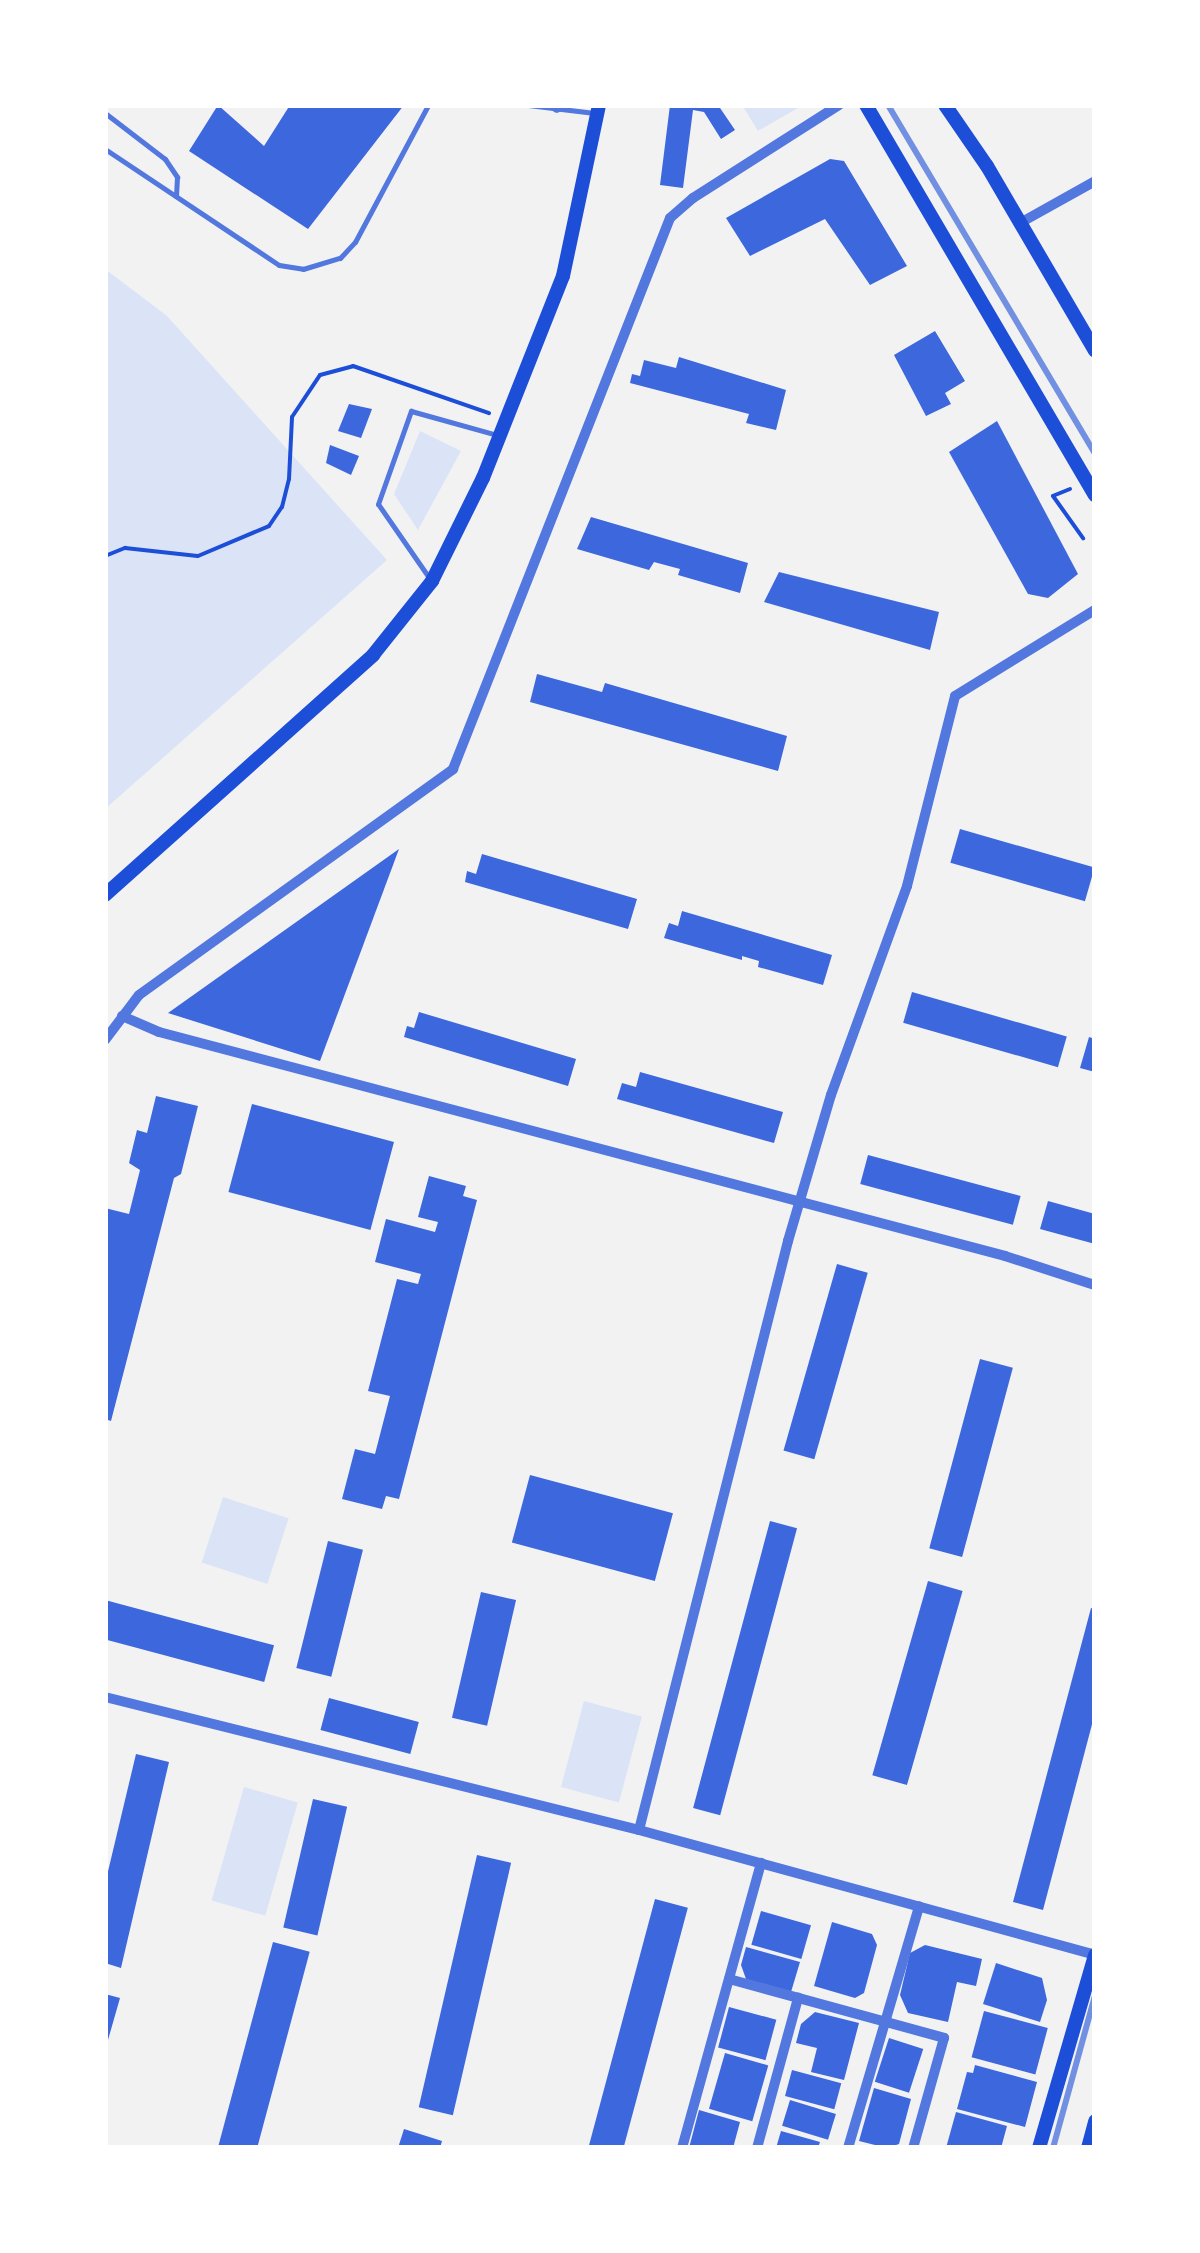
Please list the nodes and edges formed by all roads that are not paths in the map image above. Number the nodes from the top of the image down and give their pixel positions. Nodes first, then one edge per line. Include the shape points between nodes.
1 (428, 105) edge
2 (528, 105) edge
3 (839, 105) edge
4 (866, 105) edge
5 (945, 105) edge
6 (556, 107) edge
7 (598, 109) edge
8 (105, 112) edge
9 (105, 149) edge
10 (1095, 181) edge
11 (176, 197) junction
12 (1020, 223) junction
13 (1095, 351) edge
14 (500, 436) junction
15 (1095, 495) edge
16 (432, 581) junction
17 (1095, 610) edge
18 (105, 895) edge
19 (122, 1016) junction
20 (105, 1040) edge
21 (799, 1205) junction
22 (1095, 1285) edge
23 (105, 1697) edge
24 (639, 1830) junction
25 (761, 1863) junction
26 (919, 1906) junction
27 (1095, 1955) edge
28 (730, 1979) junction
29 (798, 1998) junction
30 (885, 2022) junction
31 (1095, 2122) edge
32 (682, 2148) edge
33 (757, 2148) edge
34 (848, 2148) edge
35 (913, 2148) edge
36 (1039, 2148) edge
37 (1088, 2148) edge

1 - 11 lane via 355,242 322,266 280,265
2 - 6 lane
3 - 19 street via 670,218 453,770 139,995
4 - 15 main road
5 - 12 main road
6 - 7 lane
7 - 14 main road via 563,276
8 - 11 lane via 165,159 177,177
9 - 11 lane
10 - 12 street
12 - 13 main road
14 - 16 main road
14 - 16 lane via 410,412 378,504
16 - 18 main road via 373,655
17 - 21 street via 955,696 906,886
19 - 20 street
19 - 21 street via 159,1032
21 - 22 street
21 - 24 street
23 - 24 street
24 - 25 street
25 - 26 street
25 - 28 street
26 - 27 street
26 - 30 street
27 - 36 main road
28 - 29 street
28 - 32 street
29 - 30 street
29 - 33 street
30 - 34 street
30 - 35 street via 944,2038
31 - 37 main road

